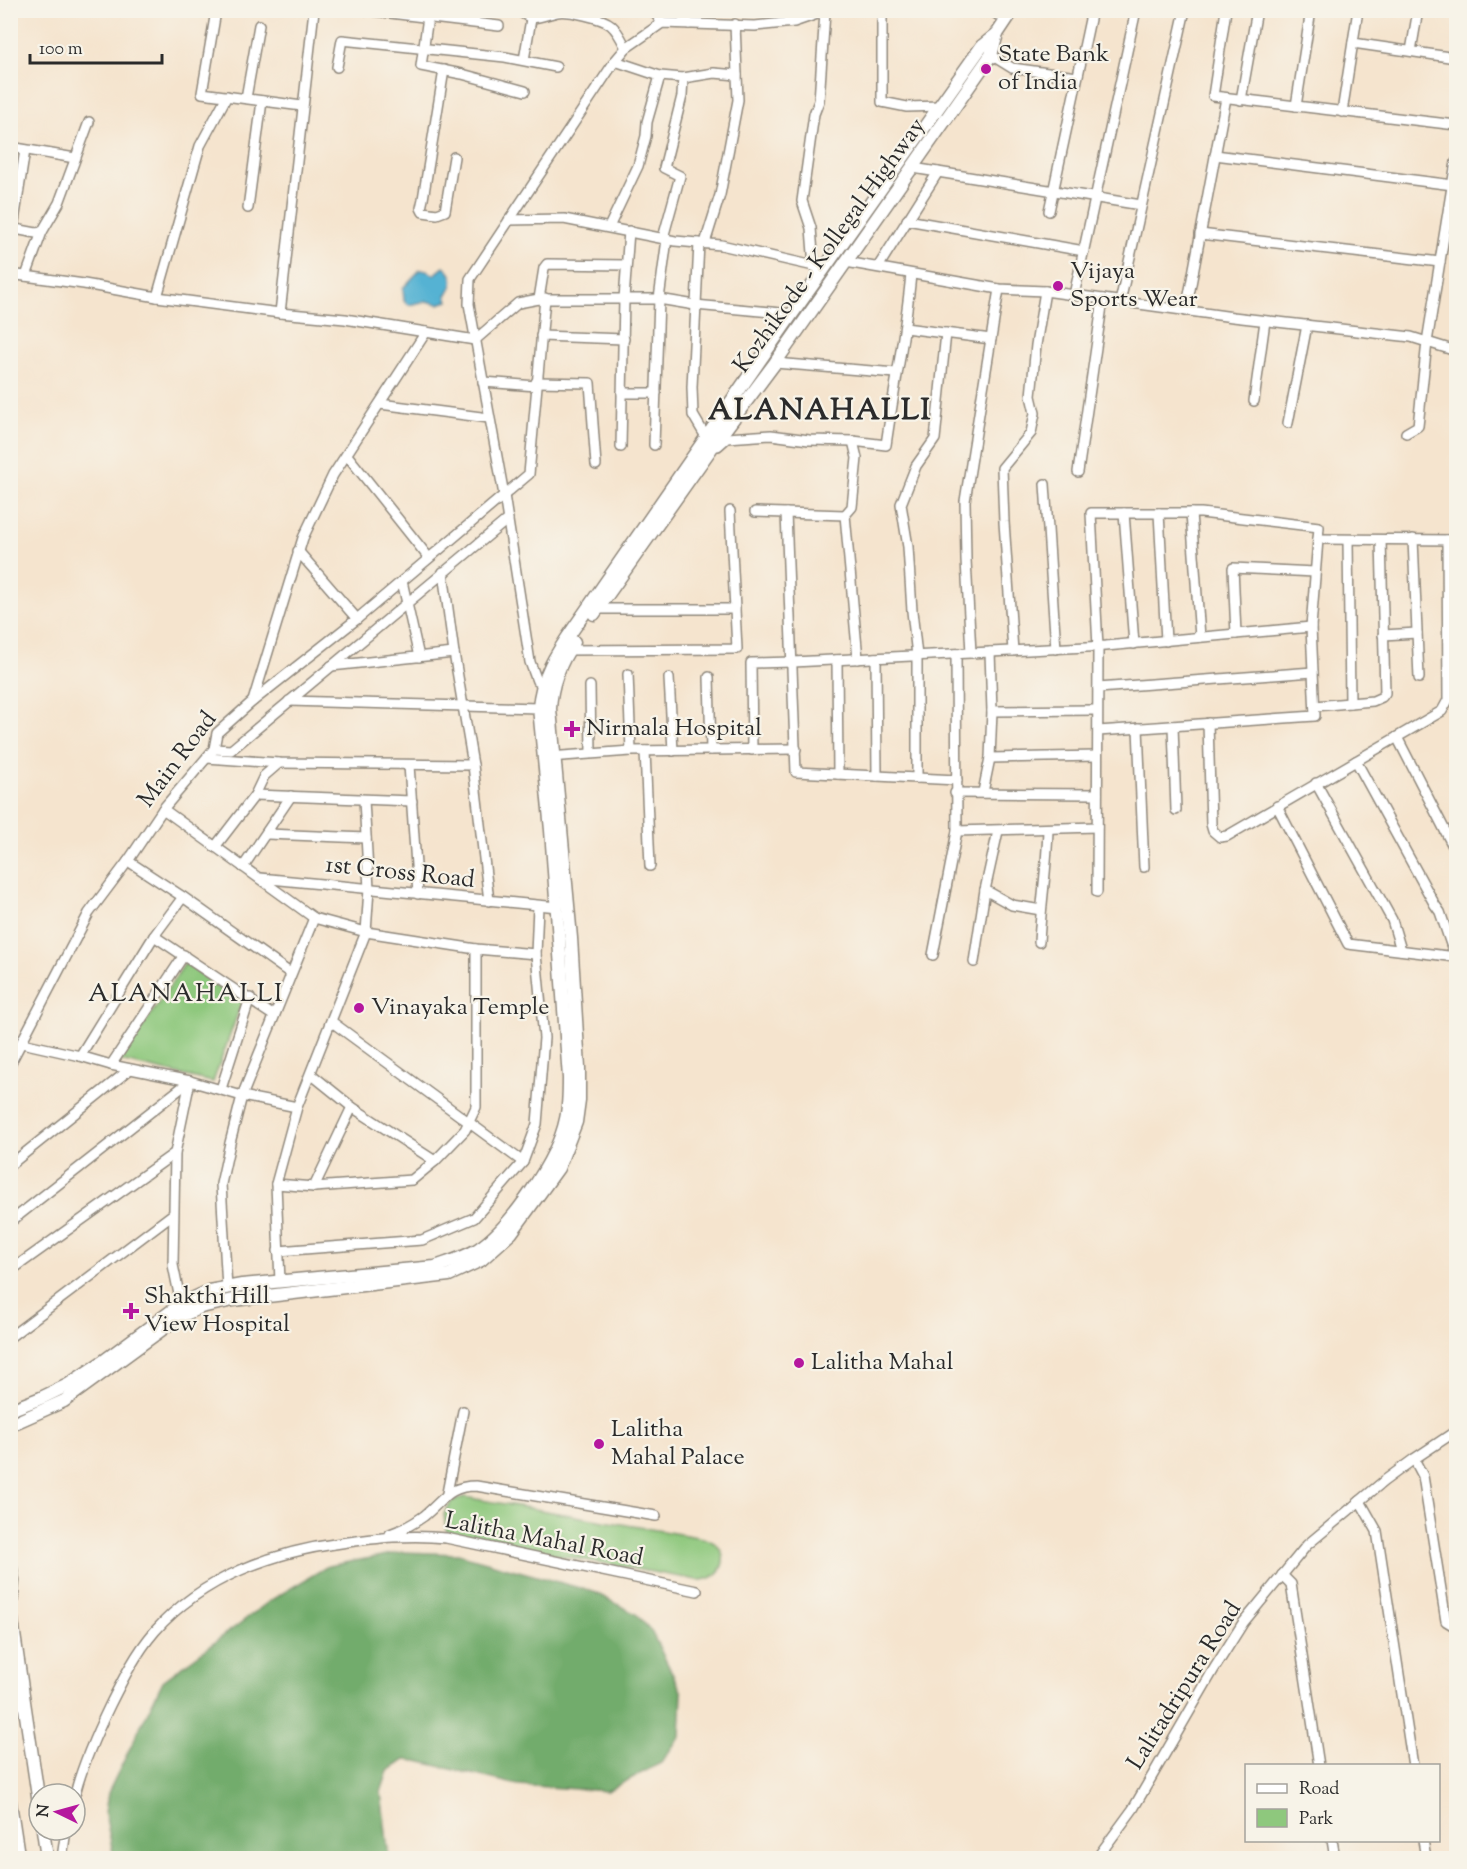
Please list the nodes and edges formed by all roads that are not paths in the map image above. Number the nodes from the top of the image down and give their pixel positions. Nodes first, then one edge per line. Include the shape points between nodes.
1 (314, 10) edge
2 (365, 10) edge
3 (519, 10) edge
4 (653, 10) edge
5 (682, 10) edge
6 (882, 10) edge
7 (1013, 10) edge
8 (1092, 10) edge
9 (1136, 10) edge
10 (1185, 10) edge
11 (1226, 10) edge
12 (1257, 10) edge
13 (1311, 10) edge
14 (1358, 10) edge
15 (1418, 10) edge
16 (827, 11) edge
17 (429, 14) edge
18 (591, 14) edge
19 (215, 17) dead end
20 (531, 19) junction
21 (662, 23) junction
22 (689, 24) junction
23 (735, 24) junction
24 (259, 25) dead end
25 (499, 26) dead end
26 (997, 34) junction
27 (1353, 43) junction
28 (424, 47) junction
29 (626, 48) junction
30 (1411, 51) junction
31 (991, 55) junction
32 (1456, 58) edge
33 (524, 60) junction
34 (615, 61) junction
35 (337, 67) dead end
36 (556, 67) dead end
37 (444, 70) junction
38 (737, 75) junction
39 (660, 76) junction
40 (1077, 77) junction
41 (683, 78) junction
42 (525, 91) dead end
43 (227, 96) junction
44 (246, 98) junction
45 (1226, 98) junction
46 (1241, 100) junction
47 (262, 101) junction
48 (302, 106) junction
49 (940, 106) junction
50 (1296, 106) junction
51 (1342, 112) junction
52 (89, 122) dead end
53 (1456, 125) edge
54 (10, 147) edge
55 (25, 150) junction
56 (1215, 155) junction
57 (454, 156) dead end
58 (75, 158) junction
59 (1456, 162) edge
60 (913, 168) junction
61 (938, 172) junction
62 (1453, 185) junction
63 (1053, 190) junction
64 (1095, 197) junction
65 (1141, 205) junction
66 (248, 208) dead end
67 (1049, 211) dead end
68 (509, 220) junction
69 (908, 220) junction
70 (609, 227) junction
71 (12, 228) edge
72 (629, 231) junction
73 (42, 232) junction
74 (1200, 234) junction
75 (665, 239) junction
76 (702, 243) junction
77 (1084, 251) junction
78 (846, 262) junction
79 (1440, 262) junction
80 (626, 265) junction
81 (878, 267) junction
82 (818, 269) junction
83 (10, 274) edge
84 (911, 274) junction
85 (26, 276) junction
86 (999, 289) junction
87 (1045, 291) junction
88 (1074, 295) junction
89 (157, 297) junction
90 (542, 299) junction
91 (624, 299) junction
92 (659, 299) junction
93 (1103, 299) junction
94 (1120, 302) junction
95 (695, 305) junction
96 (1186, 311) junction
97 (280, 313) junction
98 (792, 314) junction
99 (1265, 321) junction
100 (1307, 326) junction
101 (905, 328) junction
102 (426, 332) junction
103 (946, 333) junction
104 (541, 336) junction
105 (624, 339) junction
106 (991, 339) junction
107 (475, 340) junction
108 (1427, 342) junction
109 (1456, 351) edge
110 (775, 363) junction
111 (896, 373) junction
112 (483, 382) junction
113 (536, 384) junction
114 (622, 393) junction
115 (656, 393) junction
116 (1254, 401) dead end
117 (380, 405) junction
118 (489, 418) junction
119 (1288, 423) dead end
120 (1406, 433) dead end
121 (710, 440) junction
122 (853, 441) junction
123 (654, 445) dead end
124 (621, 447) dead end
125 (347, 455) junction
126 (596, 465) dead end
127 (1078, 472) dead end
128 (1045, 484) dead end
129 (504, 495) junction
130 (730, 511) dead end
131 (755, 512) dead end
132 (786, 513) junction
133 (1124, 513) junction
134 (1159, 513) junction
135 (1191, 513) junction
136 (845, 515) junction
137 (508, 519) junction
138 (1318, 538) junction
139 (1413, 539) junction
140 (1348, 540) junction
141 (1381, 540) junction
142 (1452, 540) edge
143 (298, 551) junction
144 (429, 558) junction
145 (443, 572) junction
146 (1315, 572) junction
147 (402, 581) junction
148 (407, 602) junction
149 (598, 609) junction
150 (735, 609) junction
151 (357, 619) junction
152 (1311, 627) junction
153 (1417, 633) junction
154 (1236, 634) junction
155 (1383, 635) junction
156 (1200, 637) junction
157 (1166, 640) junction
158 (1134, 644) junction
159 (1098, 647) junction
160 (737, 649) junction
161 (1056, 649) junction
162 (564, 650) junction
163 (1013, 651) junction
164 (990, 652) junction
165 (454, 653) junction
166 (971, 653) junction
167 (956, 654) junction
168 (917, 656) junction
169 (419, 657) junction
170 (876, 658) junction
171 (858, 659) junction
172 (837, 660) junction
173 (793, 662) junction
174 (751, 663) junction
175 (330, 666) junction
176 (1313, 672) junction
177 (628, 674) dead end
178 (709, 677) dead end
179 (669, 678) dead end
180 (1419, 678) dead end
181 (548, 686) junction
182 (590, 686) dead end
183 (1098, 688) junction
184 (253, 701) junction
185 (289, 701) junction
186 (1350, 703) junction
187 (1315, 706) junction
188 (464, 707) junction
189 (539, 708) junction
190 (1097, 710) junction
191 (992, 711) junction
192 (1208, 723) junction
193 (1173, 726) junction
194 (1138, 728) junction
195 (1098, 731) junction
196 (1397, 737) junction
197 (214, 749) junction
198 (796, 749) junction
199 (711, 750) junction
200 (752, 750) junction
201 (631, 751) junction
202 (645, 751) junction
203 (673, 751) junction
204 (591, 753) junction
205 (1097, 756) junction
206 (549, 757) junction
207 (207, 758) junction
208 (990, 758) junction
209 (1356, 760) junction
210 (279, 763) junction
211 (409, 765) junction
212 (473, 765) junction
213 (838, 774) junction
214 (877, 776) junction
215 (917, 778) junction
216 (957, 780) junction
217 (1316, 783) junction
218 (983, 792) junction
219 (955, 793) junction
220 (1097, 794) junction
221 (255, 795) junction
222 (291, 796) junction
223 (364, 800) junction
224 (412, 801) junction
225 (1278, 806) junction
226 (163, 809) junction
227 (1176, 810) dead end
228 (1097, 827) junction
229 (1048, 829) junction
230 (957, 831) junction
231 (998, 831) junction
232 (267, 834) junction
233 (366, 838) junction
234 (215, 847) junction
235 (1456, 852) edge
236 (128, 861) junction
237 (650, 866) dead end
238 (243, 867) junction
239 (1144, 867) dead end
240 (258, 878) junction
241 (369, 889) junction
242 (985, 890) junction
243 (1097, 892) dead end
244 (418, 894) junction
245 (183, 897) junction
246 (489, 902) junction
247 (538, 906) junction
248 (558, 907) junction
249 (1041, 910) junction
250 (314, 918) junction
251 (366, 932) junction
252 (154, 936) junction
253 (1039, 942) dead end
254 (476, 949) junction
255 (1401, 950) junction
256 (536, 954) junction
257 (184, 955) junction
258 (933, 955) dead end
259 (1456, 957) edge
260 (974, 962) dead end
261 (290, 974) junction
262 (250, 998) junction
263 (274, 1016) junction
264 (332, 1022) junction
265 (22, 1043) junction
266 (80, 1056) junction
267 (10, 1064) edge
268 (111, 1065) junction
269 (129, 1070) junction
270 (311, 1074) junction
271 (190, 1081) junction
272 (221, 1089) junction
273 (242, 1096) junction
274 (297, 1107) junction
275 (352, 1107) junction
276 (469, 1121) junction
277 (175, 1153) junction
278 (435, 1161) junction
279 (523, 1162) junction
280 (10, 1164) edge
281 (276, 1184) junction
282 (314, 1187) junction
283 (173, 1214) junction
284 (10, 1222) edge
285 (278, 1251) junction
286 (10, 1271) edge
287 (280, 1282) junction
288 (227, 1288) junction
289 (181, 1304) junction
290 (155, 1329) junction
291 (10, 1337) edge
292 (10, 1410) edge
293 (463, 1411) dead end
294 (25, 1419) junction
295 (10, 1425) edge
296 (1456, 1431) edge
297 (10, 1432) edge
298 (1414, 1459) junction
299 (447, 1493) junction
300 (1360, 1501) junction
301 (656, 1516) dead end
302 (382, 1537) junction
303 (10, 1564) edge
304 (1282, 1575) junction
305 (697, 1591) dead end
306 (11, 1609) edge
307 (1456, 1627) edge
308 (1320, 1764) edge
309 (1413, 1764) edge
310 (36, 1782) edge
311 (79, 1782) edge
312 (10, 1793) edge
313 (45, 1842) edge
314 (64, 1842) edge
315 (1332, 1842) edge
316 (1423, 1842) edge
317 (20, 1858) edge
318 (47, 1858) edge
319 (62, 1858) edge
320 (1097, 1858) edge
321 (1335, 1858) edge
322 (1425, 1858) edge

1 - 48 street
2 - 17 street
3 - 20 street
4 - 21 street
5 - 22 street
6 - 49 street via 882,102
7 - 26 main road, Kozhikode - Kollegal Highway
8 - 40 street
9 - 64 street
10 - 65 street
11 - 45 street via 1213,96
12 - 46 street
13 - 50 street
14 - 27 street
15 - 30 street
16 - 23 street via 794,22
16 - 82 street via 819,101 802,201
17 - 25 street
17 - 28 street
18 - 20 street via 559,11
18 - 29 street via 610,24
19 - 43 street via 202,93
20 - 33 street
21 - 22 street
21 - 29 street
22 - 23 street
23 - 38 street
24 - 44 street
26 - 31 main road, Kozhikode - Kollegal Highway
26 - 49 main road, Kozhikode - Kollegal Highway via 982,46
27 - 30 street
27 - 51 street
28 - 33 street
28 - 35 street via 342,40
28 - 37 street via 421,66
29 - 34 street
30 - 32 street
31 - 40 street via 1012,68
31 - 60 main road, Kozhikode - Kollegal Highway
33 - 36 street
34 - 39 street
34 - 68 street
37 - 42 street
37 - 57 street via 423,212 445,211
38 - 41 street via 714,73
38 - 76 street via 738,100 720,195
39 - 41 street
39 - 70 street via 638,166
40 - 63 street
41 - 75 street via 664,168 680,176
43 - 44 street
43 - 89 street via 200,146
44 - 47 street
45 - 46 street
45 - 56 street
46 - 50 street
47 - 48 street
47 - 66 street
48 - 97 street
49 - 82 main road, Kozhikode - Kollegal Highway
50 - 51 street
51 - 53 street
52 - 58 street
54 - 55 street
55 - 58 street
55 - 71 street
56 - 62 street
56 - 74 street
58 - 73 street via 59,203
59 - 62 street
60 - 61 street
60 - 78 main road, Kozhikode - Kollegal Highway
61 - 63 street
61 - 69 street
62 - 79 street
63 - 64 street
63 - 67 street
64 - 65 street
64 - 77 street
65 - 94 street
68 - 70 street via 564,219
68 - 107 street via 470,279 469,304
69 - 77 street
69 - 81 street
70 - 72 street
71 - 73 street
72 - 75 street
72 - 80 street
73 - 85 street
74 - 79 street
74 - 96 street
75 - 76 street
75 - 92 street
76 - 82 street
76 - 95 street
77 - 88 street
78 - 81 street
78 - 110 main road, Kozhikode - Kollegal Highway
79 - 108 street
80 - 90 street, Main Road via 547,264 543,268
80 - 91 street
81 - 84 street
82 - 98 main road, Kozhikode - Kollegal Highway
83 - 85 street
84 - 86 street
84 - 101 street
85 - 89 street
86 - 87 street
86 - 106 street
87 - 88 street
87 - 163 street via 1031,396 1035,413 1032,433 1002,468
88 - 93 street
89 - 97 street
90 - 91 street
90 - 104 street, Main Road
90 - 107 street via 518,303
91 - 92 street
91 - 105 street
92 - 95 street
92 - 115 street
93 - 94 street
93 - 127 street
94 - 96 street
95 - 98 street
95 - 121 street via 693,414
96 - 99 street
97 - 102 street
98 - 121 main road, Kozhikode - Kollegal Highway
99 - 100 street
99 - 116 street
100 - 108 street
100 - 119 street
101 - 103 street
101 - 111 street
102 - 107 street
102 - 117 street
103 - 106 street
103 - 168 street via 935,439 916,466 901,504 909,547
104 - 105 street
104 - 113 street, Main Road
105 - 114 street
106 - 166 street via 964,501
107 - 112 street
108 - 109 street
108 - 120 street via 1418,426
110 - 111 street
110 - 121 main road, Kozhikode - Kollegal Highway
111 - 122 street via 886,445
112 - 113 street
112 - 118 street
113 - 126 street via 590,383
113 - 129 street, Main Road via 529,474
114 - 115 street
114 - 124 street
115 - 123 street
117 - 118 street
117 - 125 street
118 - 129 street
121 - 122 street via 718,446 727,438 771,435
121 - 149 main road, Kozhikode - Kollegal Highway
121 - 162 main road, Kozhikode - Kollegal Highway
122 - 136 street via 857,458 852,507
125 - 143 street via 333,475
125 - 144 street
128 - 161 street
129 - 137 street
129 - 144 street, Main Road
130 - 150 street
131 - 132 street
132 - 136 street
132 - 173 street
133 - 134 street
133 - 158 street
133 - 159 street via 1092,513
134 - 135 street
134 - 157 street
135 - 138 street via 1319,528
135 - 156 street
136 - 171 street
137 - 145 street
137 - 181 street via 530,662 537,681
138 - 140 street
138 - 146 street
139 - 141 street
139 - 142 street
139 - 153 street
140 - 141 street
140 - 186 street
141 - 155 street
142 - 196 street via 1448,700 1442,711
143 - 151 street
143 - 184 street
144 - 147 street, Main Road
145 - 148 street
145 - 165 street
146 - 152 street
146 - 154 street via 1233,568
147 - 148 street
147 - 151 street, Main Road
148 - 169 street
148 - 175 street
149 - 150 street
149 - 162 main road, Kozhikode - Kollegal Highway
150 - 160 street
151 - 184 street, Main Road
152 - 154 street
152 - 176 street
153 - 155 street
153 - 180 street
154 - 156 street
155 - 186 street via 1385,693 1373,701
156 - 157 street
157 - 158 street
158 - 159 street
159 - 161 street
159 - 183 street
160 - 162 street
160 - 174 street
161 - 163 street
162 - 181 main road, Kozhikode - Kollegal Highway via 547,672
163 - 164 street
164 - 166 street
164 - 191 street
165 - 169 street
165 - 188 street
166 - 167 street
167 - 168 street
167 - 216 street
168 - 170 street
168 - 215 street
169 - 175 street
170 - 171 street
170 - 214 street
171 - 172 street
172 - 173 street
172 - 213 street
173 - 174 street
173 - 198 street
174 - 200 street
175 - 185 street
176 - 183 street
176 - 187 street
177 - 201 street
178 - 199 street
179 - 203 street
181 - 189 main road, Kozhikode - Kollegal Highway
181 - 206 main road, Kozhikode - Kollegal Highway
182 - 204 street
183 - 190 street
184 - 197 street, Main Road via 217,734
185 - 188 street
185 - 197 street via 231,750
186 - 187 street
187 - 192 street via 1315,716
188 - 189 street
188 - 212 street
189 - 206 main road, Kozhikode - Kollegal Highway
190 - 191 street
190 - 195 street
191 - 208 street
192 - 193 street
192 - 225 street via 1213,831 1220,837 1227,836
193 - 194 street
193 - 227 street
194 - 195 street
194 - 239 street
195 - 205 street
196 - 209 street
196 - 235 street
197 - 207 street, Main Road
198 - 200 street
198 - 213 street via 796,772
199 - 200 street
199 - 203 street
201 - 202 street
201 - 204 street
202 - 203 street
202 - 237 street
204 - 206 street
205 - 208 street
205 - 220 street
206 - 248 main road, Kozhikode - Kollegal Highway
206 - 290 main road, Kozhikode - Kollegal Highway via 571,938 579,1068 576,1122 558,1168 498,1247 458,1272 224,1302 201,1307
207 - 210 street
207 - 226 street, Main Road
208 - 218 street
209 - 217 street
209 - 259 street via 1440,912
210 - 211 street
210 - 221 street via 264,776
211 - 212 street
211 - 224 street
212 - 246 street
213 - 214 street
214 - 215 street
215 - 216 street
216 - 219 street
217 - 225 street
217 - 255 street via 1392,920
218 - 219 street
218 - 220 street
219 - 230 street
220 - 228 street
221 - 222 street
221 - 234 street
222 - 223 street
222 - 232 street
223 - 224 street
223 - 233 street
224 - 244 street
225 - 255 street via 1348,944
226 - 234 street
226 - 236 street, Main Road
228 - 229 street
228 - 243 street
229 - 231 street
229 - 249 street
230 - 231 street
230 - 258 street
231 - 242 street
232 - 233 street
232 - 238 street
233 - 241 street
234 - 238 street
236 - 245 street
236 - 265 street, Main Road via 89,913
238 - 240 street
240 - 241 street, 1st Cross Road
240 - 250 street
241 - 244 street, 1st Cross Road
241 - 251 street
242 - 249 street via 1012,905
242 - 260 street
244 - 246 street, 1st Cross Road
245 - 252 street
245 - 261 street
246 - 247 street, 1st Cross Road
247 - 248 street, 1st Cross Road
247 - 256 street
248 - 287 main road, Kozhikode - Kollegal Highway via 569,1078 566,1120 549,1163 508,1222 476,1250 435,1267
249 - 253 street
250 - 251 street
250 - 261 street
251 - 254 street
251 - 264 street
252 - 257 street
252 - 266 street
254 - 256 street
254 - 276 street via 476,1107
255 - 259 street
256 - 279 street via 544,1038 537,1124
257 - 262 street
257 - 268 street
261 - 263 street
262 - 263 street
262 - 272 street
263 - 273 street
264 - 270 street
264 - 276 street
265 - 266 street
265 - 267 street, Main Road
266 - 268 street
268 - 269 street
269 - 271 street
269 - 280 street
270 - 274 street
270 - 275 street
271 - 272 street
271 - 277 street
271 - 284 street
272 - 273 street
273 - 274 street
273 - 288 street via 221,1184
274 - 281 street
275 - 278 street
275 - 282 street
276 - 278 street
276 - 279 street
277 - 283 street
277 - 286 street
278 - 282 street via 412,1180
279 - 285 street via 474,1218 422,1240
281 - 282 street
281 - 285 street
283 - 289 street via 173,1265
283 - 291 street
285 - 287 street
287 - 288 main road, Kozhikode - Kollegal Highway
288 - 289 main road, Kozhikode - Kollegal Highway via 209,1291
289 - 290 main road, Kozhikode - Kollegal Highway
290 - 292 main road, Kozhikode - Kollegal Highway via 68,1384
290 - 294 main road, Kozhikode - Kollegal Highway via 64,1401
293 - 299 street
294 - 295 main road, Kozhikode - Kollegal Highway
294 - 297 main road
296 - 298 street, Lalitadripura Road
298 - 300 street, Lalitadripura Road
298 - 307 street via 1423,1476 1446,1621
299 - 301 street, Lalitha Mahal Road via 476,1486
299 - 302 street, Lalitha Mahal Road via 413,1524
300 - 304 street, Lalitadripura Road via 1307,1545
300 - 309 street via 1377,1531
302 - 305 street, Lalitha Mahal Road via 446,1539
302 - 311 street, Lalitha Mahal Road via 304,1548 244,1568 216,1582 173,1613 135,1658 120,1684
303 - 306 main road
304 - 308 street via 1291,1584
304 - 320 street, Lalitadripura Road via 1208,1678 1134,1809
306 - 310 main road
312 - 317 street
313 - 318 main road
314 - 319 street
315 - 321 street
316 - 322 street

